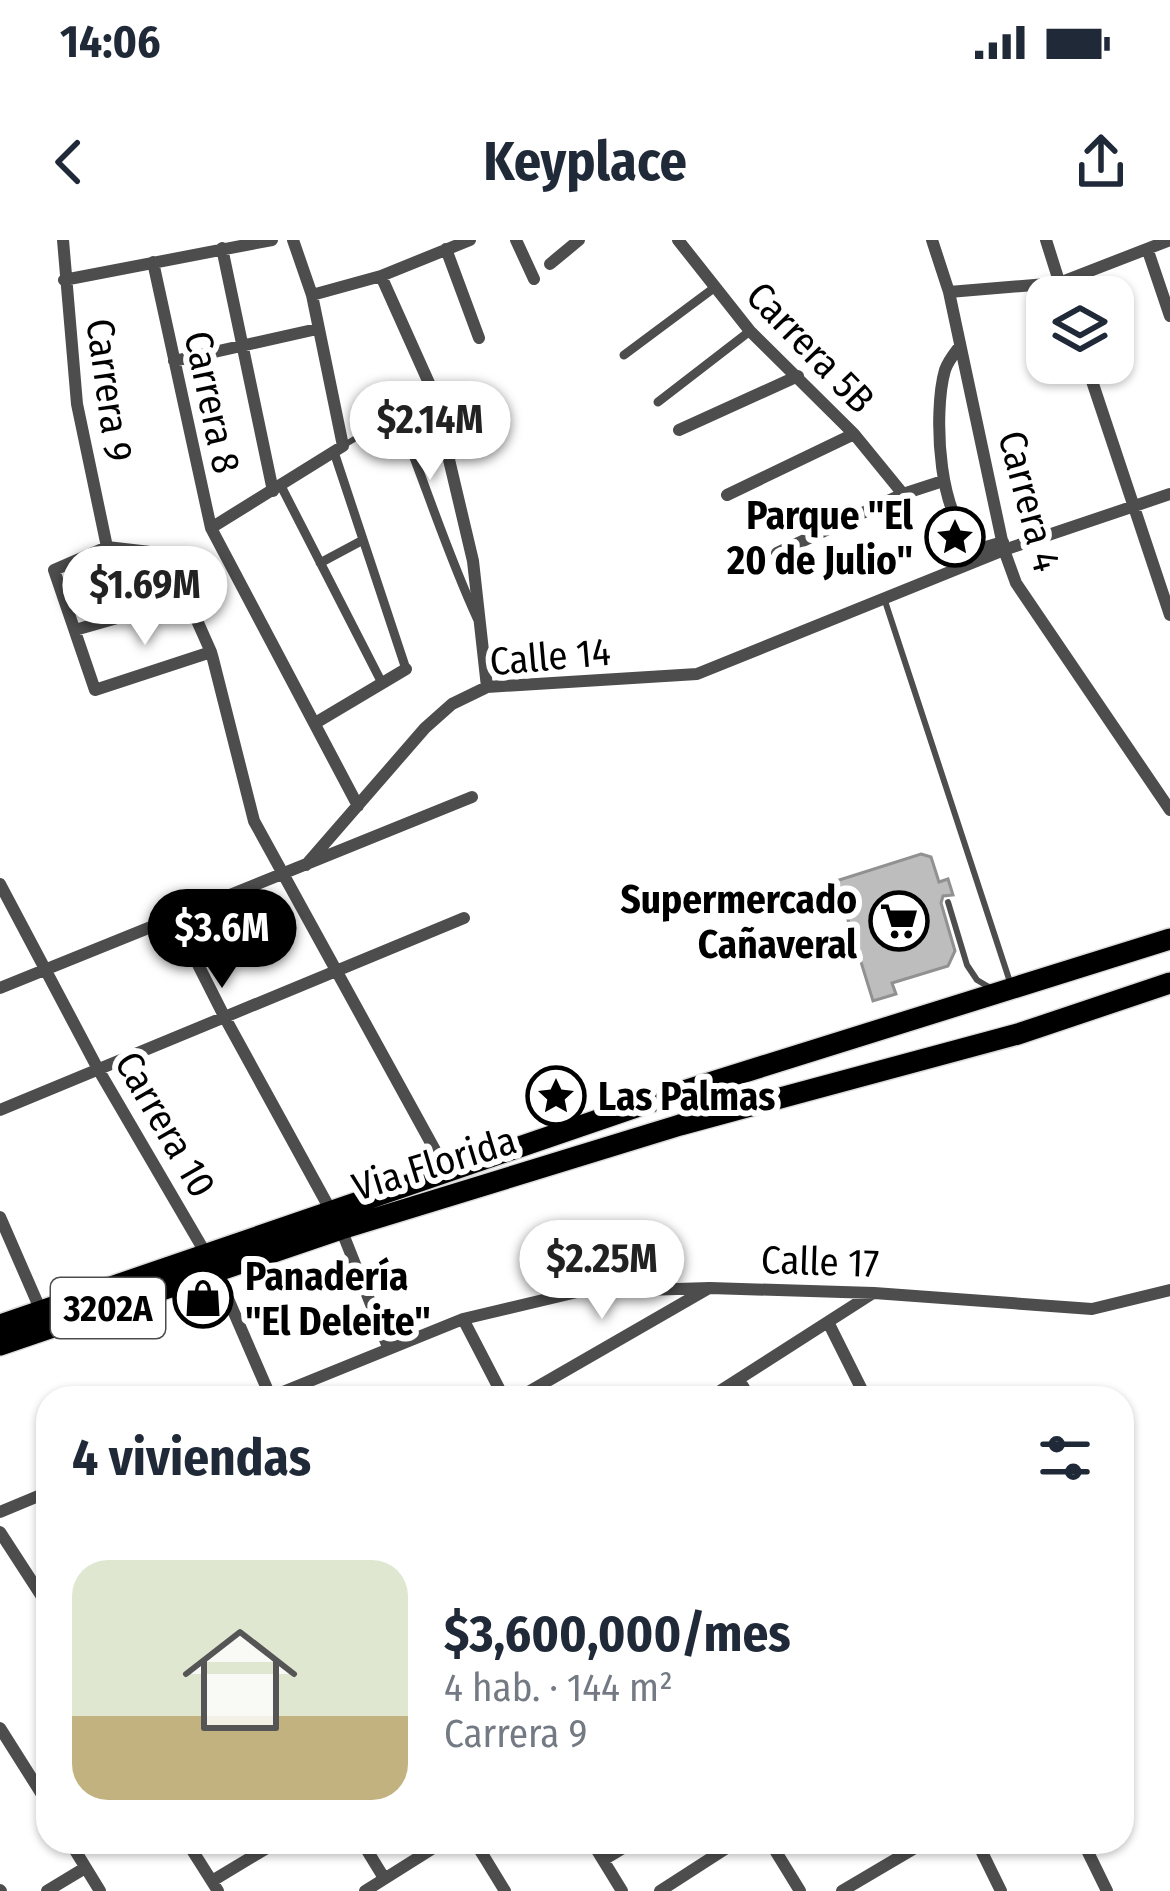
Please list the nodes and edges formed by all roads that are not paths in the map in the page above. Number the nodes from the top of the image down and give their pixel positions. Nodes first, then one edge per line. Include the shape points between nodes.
1 (63, 240) edge
2 (272, 240) edge
3 (293, 240) edge
4 (470, 240) edge
5 (516, 240) edge
6 (579, 240) edge
7 (678, 240) edge
8 (932, 240) edge
9 (1046, 240) edge
10 (1170, 240) edge
11 (222, 248) junction
12 (446, 249) junction
13 (1148, 251) junction
14 (153, 262) junction
15 (550, 264) dead end
16 (381, 276) junction
17 (1058, 276) edge
18 (1093, 276) edge
19 (534, 279) dead end
20 (64, 280) junction
21 (714, 288) junction
22 (1026, 291) edge
23 (949, 292) junction
24 (312, 295) junction
25 (1170, 316) edge
26 (316, 329) junction
27 (750, 331) junction
28 (479, 338) dead end
29 (960, 346) junction
30 (241, 347) junction
31 (624, 355) dead end
32 (174, 361) junction
33 (798, 376) junction
34 (1093, 384) edge
35 (658, 402) dead end
36 (397, 414) joint
37 (679, 430) dead end
38 (854, 434) junction
39 (338, 449) junction
40 (943, 481) junction
41 (277, 488) junction
42 (903, 494) junction
43 (1170, 494) edge
44 (727, 495) dead end
45 (1133, 506) junction
46 (211, 528) junction
47 (363, 540) junction
48 (1004, 546) junction
49 (106, 547) junction
50 (777, 553) dead end
51 (320, 563) junction
52 (187, 598) junction
53 (884, 598) junction
54 (1170, 615) edge
55 (479, 623) junction
56 (75, 630) junction
57 (211, 652) junction
58 (406, 669) joint
59 (382, 682) junction
60 (487, 687) junction
61 (316, 722) junction
62 (472, 797) dead end
63 (358, 806) junction
64 (1170, 810) edge
65 (306, 865) junction
66 (284, 873) junction
67 (0, 884) edge
68 (948, 902) dead end
69 (174, 917) junction
70 (464, 918) dead end
71 (1170, 939) edge
72 (47, 969) junction
73 (338, 971) junction
74 (1170, 983) edge
75 (0, 988) edge
76 (1004, 990) junction
77 (224, 1016) junction
78 (98, 1069) junction
79 (0, 1110) edge
80 (447, 1172) junction
81 (0, 1216) edge
82 (336, 1220) junction
83 (211, 1263) junction
84 (710, 1288) junction
85 (1170, 1290) edge
86 (874, 1293) junction
87 (41, 1311) junction
88 (463, 1318) junction
89 (829, 1324) junction
90 (0, 1325) edge
91 (0, 1345) edge
92 (388, 1347) junction
93 (739, 1380) junction
94 (265, 1386) edge
95 (298, 1386) edge
96 (498, 1386) edge
97 (539, 1386) edge
98 (729, 1386) edge
99 (742, 1386) edge
100 (860, 1386) edge
101 (36, 1497) edge
102 (0, 1512) edge
103 (0, 1532) edge
104 (36, 1588) edge
105 (0, 1727) edge
106 (36, 1782) edge
107 (77, 1854) edge
108 (195, 1854) edge
109 (260, 1854) edge
110 (369, 1854) edge
111 (423, 1854) edge
112 (482, 1854) edge
113 (599, 1854) edge
114 (613, 1854) edge
115 (717, 1854) edge
116 (777, 1854) edge
117 (893, 1854) edge
118 (905, 1854) edge
119 (983, 1854) edge
120 (1089, 1854) edge
121 (896, 1859) junction
122 (603, 1860) junction
123 (85, 1868) junction
124 (384, 1878) junction
125 (215, 1886) edge
126 (47, 1891) edge
127 (100, 1891) edge
128 (364, 1891) edge
129 (505, 1891) edge
130 (622, 1891) edge
131 (660, 1891) edge
132 (800, 1891) edge
133 (842, 1891) edge
134 (1001, 1891) edge
135 (1107, 1891) edge

1 - 20 street, Carrera 9
2 - 11 street
3 - 24 street
4 - 12 street
5 - 19 street
6 - 15 street
7 - 21 street, Carrera 5B
8 - 23 street, Carrera 4
9 - 17 street
10 - 13 street
11 - 14 street
11 - 30 street
12 - 16 street
12 - 28 street
13 - 18 street
13 - 25 street
14 - 20 street
14 - 32 street, Carrera 8
16 - 24 street
16 - 55 street via 433,392 473,561
20 - 49 street, Carrera 9 via 77,404
21 - 27 street, Carrera 5B
21 - 31 street
22 - 23 street
23 - 29 street, Carrera 4
24 - 26 street
26 - 30 street
26 - 39 street
27 - 33 street, Carrera 5B
27 - 35 street
29 - 40 street via 942,387
29 - 48 street, Carrera 4
30 - 32 street
30 - 41 street
32 - 46 street, Carrera 8
33 - 37 street
33 - 38 street, Carrera 5B
34 - 45 street
36 - 39 lane
36 - 55 street
38 - 42 street, Carrera 5B
38 - 44 street
39 - 41 street
39 - 47 street
40 - 42 street
40 - 48 street via 965,537 982,548
41 - 46 street
41 - 51 street
42 - 50 street
43 - 45 street, Calle 14
45 - 48 street, Calle 14
45 - 54 street
46 - 61 street, Carrera 8
47 - 51 street
47 - 58 street
48 - 53 street, Calle 14
48 - 64 street, Carrera 4 via 1016,584
49 - 52 street via 176,555
49 - 56 street via 54,571
51 - 59 street
52 - 56 street
52 - 57 street
53 - 60 street, Calle 14 via 697,674
53 - 76 lane
55 - 60 street
56 - 57 street via 95,690
57 - 66 street via 254,821
58 - 59 street
59 - 61 street
60 - 63 street, Calle 14 via 424,728
61 - 63 street, Carrera 8
62 - 65 street
63 - 65 street, Calle 14
65 - 66 street, Calle 14
66 - 69 street, Calle 14
66 - 73 street
67 - 72 street, Carrera 10
68 - 76 lane via 972,974
69 - 72 street, Calle 14
69 - 77 street
70 - 73 street
71 - 76 main road, 3202A
72 - 75 street, Calle 14
72 - 78 street, Carrera 10
73 - 77 street
73 - 80 street
74 - 82 main road, Via Florida / 3202A via 1018,1034
76 - 80 main road, 3202A
77 - 78 street
77 - 82 street
78 - 79 street
78 - 83 street, Carrera 10
80 - 82 main road, 3202A
81 - 87 street
82 - 83 main road, 3202A
82 - 92 street
83 - 87 main road, 3202A
83 - 91 main road, 3202A
83 - 94 street, Carrera 10
84 - 86 street, Calle 17
84 - 88 street, Calle 17 via 577,1292
84 - 97 street
85 - 86 street, Calle 17 via 1091,1309
86 - 89 street
87 - 90 main road, 3202A
88 - 92 street, Calle 17
88 - 96 street
89 - 93 street
89 - 100 street
92 - 95 street, Calle 17
93 - 98 street
93 - 99 street
101 - 102 street
103 - 104 street
105 - 106 street
107 - 123 street
108 - 125 street
109 - 125 street
110 - 124 street
111 - 124 street
112 - 129 street
113 - 122 street
114 - 122 street
115 - 131 street
116 - 132 street
117 - 121 street
118 - 121 street
119 - 134 street
120 - 135 street
121 - 133 street
122 - 130 street
123 - 126 street
123 - 127 street
124 - 128 street

